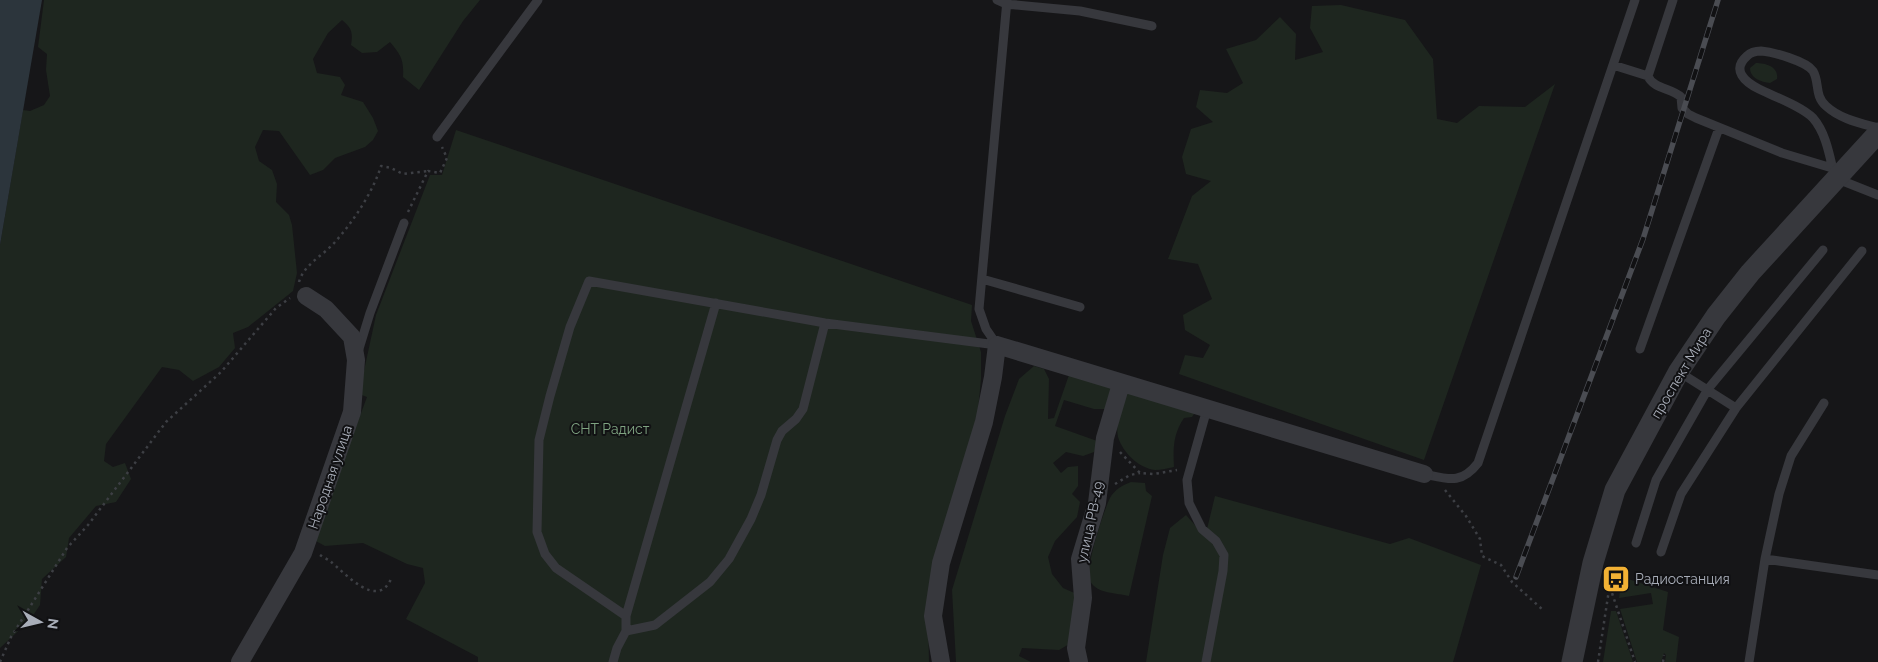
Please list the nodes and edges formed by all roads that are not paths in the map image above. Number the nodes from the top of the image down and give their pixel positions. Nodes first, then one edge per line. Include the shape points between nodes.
1 (538, 0) edge
2 (997, 0) edge
3 (1635, 0) edge
4 (1673, 0) edge
5 (1006, 2) edge
6 (1152, 26) dead end
7 (1613, 65) junction
8 (1648, 76) junction
9 (1719, 128) junction
10 (1878, 128) edge
11 (1878, 133) edge
12 (437, 137) road end
13 (1834, 173) junction
14 (1878, 195) edge
15 (404, 223) road end
16 (1823, 250) dead end
17 (1862, 251) dead end
18 (982, 279) junction
19 (306, 296) road end
20 (716, 304) junction
21 (1080, 307) dead end
22 (825, 323) junction
23 (997, 346) junction
24 (1640, 349) dead end
25 (356, 360) junction
26 (1678, 372) junction
27 (1121, 384) junction
28 (1708, 389) junction
29 (1824, 404) dead end
30 (1736, 408) junction
31 (1207, 409) junction
32 (1429, 476) joint
33 (1636, 543) dead end
34 (1661, 552) dead end
35 (1766, 559) junction
36 (1878, 575) edge
37 (626, 616) junction
38 (626, 632) junction
39 (240, 662) edge
40 (613, 662) edge
41 (941, 662) edge
42 (1079, 662) edge
43 (1206, 662) edge
44 (1572, 662) edge
45 (1749, 662) edge

1 - 12 lane
2 - 5 lane
3 - 7 lane
4 - 8 lane
5 - 6 lane via 1080,11
5 - 18 lane
7 - 8 lane
7 - 32 lane via 1478,463 1470,474 1457,479
8 - 9 lane via 1658,86 1676,92 1688,114
9 - 13 lane
9 - 24 lane
10 - 13 lane via 1854,122 1826,107 1820,99 1813,71 1800,61 1760,51 1741,61 1742,77 1752,86 1812,118 1820,130
11 - 13 street, проспект Мира
13 - 14 lane
13 - 26 street, проспект Мира via 1750,272
15 - 25 lane
16 - 28 lane
17 - 30 lane
18 - 21 lane
18 - 23 lane via 979,309
19 - 25 street, Народная улица via 326,309 352,337
20 - 22 lane
20 - 37 lane
20 - 37 lane via 589,281 570,327 550,396 540,440 538,532 544,554 556,568
22 - 23 lane
22 - 38 lane via 803,409 776,440 761,495 729,559 710,582 654,626
23 - 27 street
23 - 41 street via 984,422 941,563 933,616
25 - 39 street, Народная улица via 352,412 304,553
26 - 28 lane
26 - 44 street, проспект Мира via 1615,490 1593,563
27 - 31 street
27 - 42 street, улица РВ-49 via 1105,438 1097,503 1080,559 1083,598 1076,648
28 - 30 lane
28 - 33 lane via 1656,480
29 - 35 lane via 1790,456
30 - 34 lane via 1681,494
31 - 32 street
31 - 43 lane via 1187,480 1189,503 1202,529 1216,541 1224,555
35 - 36 lane
35 - 45 lane
37 - 38 lane
38 - 40 lane

